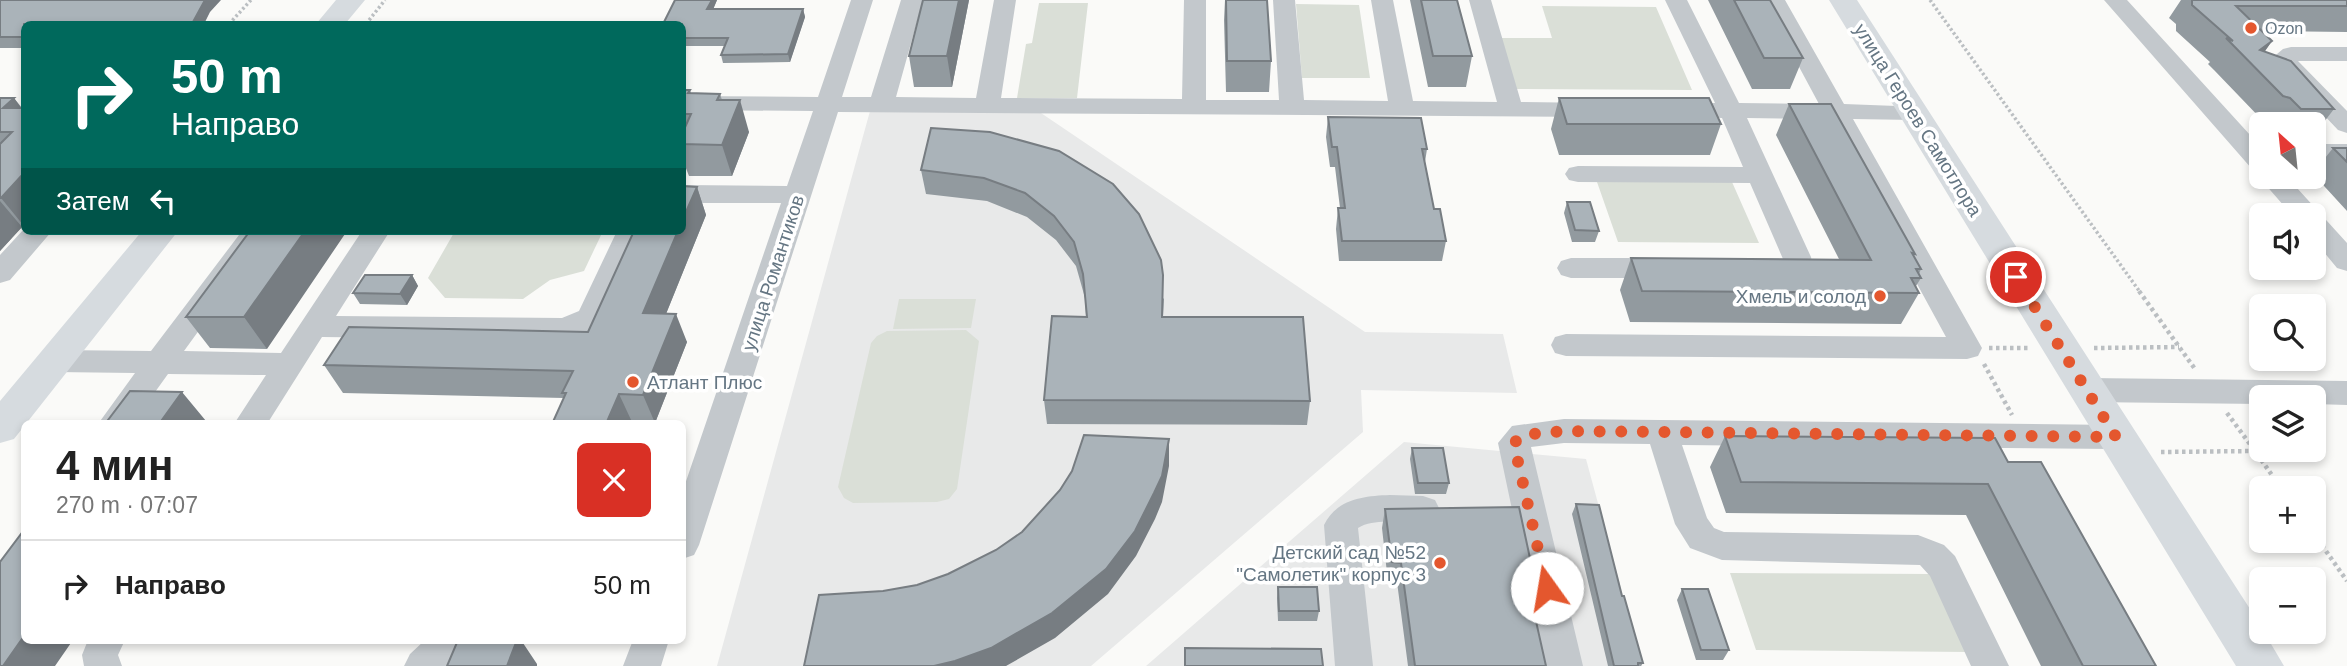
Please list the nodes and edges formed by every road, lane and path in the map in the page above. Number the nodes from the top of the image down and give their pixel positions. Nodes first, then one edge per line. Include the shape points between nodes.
1 (251, 0) edge
2 (351, 0) edge
3 (385, 0) edge
4 (862, 0) edge
5 (912, 0) edge
6 (1005, 0) edge
7 (1195, 0) edge
8 (1283, 0) edge
9 (1382, 0) edge
10 (1480, 0) edge
11 (1676, 0) edge
12 (1774, 0) edge
13 (1843, 0) edge
14 (1930, 0) edge
15 (2115, 0) edge
16 (232, 21) edge
17 (334, 21) edge
18 (368, 21) edge
19 (2347, 54) edge
20 (686, 103) edge
21 (828, 105) junction
22 (881, 105) junction
23 (987, 106) junction
24 (1194, 107) junction
25 (1292, 108) junction
26 (1402, 109) junction
27 (1511, 109) junction
28 (1621, 110) edge
29 (1649, 110) edge
30 (1731, 111) junction
31 (1836, 111) junction
32 (1914, 112) junction
33 (2347, 125) edge
34 (2249, 146) edge
35 (2326, 152) edge
36 (2347, 152) edge
37 (1578, 174) dead end
38 (1760, 175) junction
39 (2284, 189) edge
40 (686, 194) edge
41 (799, 195) junction
42 (2296, 203) edge
43 (34, 235) edge
44 (158, 235) edge
45 (254, 235) edge
46 (373, 235) edge
47 (629, 235) edge
48 (2326, 237) edge
49 (2347, 261) edge
50 (1571, 268) dead end
51 (1692, 268) edge
52 (1747, 269) edge
53 (0, 273) edge
54 (313, 327) junction
55 (1566, 345) dead end
56 (1982, 359) dead end
57 (55, 361) junction
58 (159, 362) junction
59 (289, 364) junction
60 (2087, 390) junction
61 (2211, 391) junction
62 (2347, 393) edge
63 (117, 420) edge
64 (253, 420) edge
65 (0, 428) edge
66 (1662, 433) junction
67 (2116, 437) junction
68 (2249, 443) edge
69 (2024, 445) junction
70 (1451, 510) edge
71 (686, 533) edge
72 (2326, 551) edge
73 (2347, 581) edge
74 (105, 644) edge
75 (441, 644) edge
76 (650, 644) edge
77 (103, 666) edge
78 (423, 666) edge
79 (642, 666) edge
80 (1354, 666) edge
81 (1564, 666) edge
82 (1990, 666) edge
83 (2261, 666) edge

1 - 16 path
2 - 17 main road
3 - 18 path
4 - 21 street, улица Романтиков
5 - 22 street
6 - 23 street
7 - 24 street
8 - 25 street
9 - 26 street
10 - 27 street
11 - 30 street
12 - 31 street
13 - 32 main road, улица Героев Самотлора
14 - 61 path
15 - 34 street
19 - 33 street via 2291,54 2283,59
20 - 21 street
21 - 22 street
21 - 41 street, улица Романтиков
22 - 23 street
23 - 24 street
24 - 25 street
25 - 26 street
26 - 27 street
27 - 28 street
29 - 30 street
30 - 31 street
30 - 38 street
31 - 32 street
31 - 55 street via 1967,348
32 - 60 main road, улица Героев Самотлора
35 - 36 street
37 - 38 street
38 - 52 street via 1798,262 1787,269
39 - 42 street
40 - 41 street
41 - 71 street, улица Романтиков
43 - 53 street
44 - 57 main road
45 - 58 street
46 - 54 street
47 - 54 street via 591,317 574,327
48 - 49 street
50 - 51 street
54 - 59 street
56 - 69 path
57 - 58 street
57 - 65 main road
58 - 59 street
58 - 63 street
59 - 64 street
60 - 61 street
60 - 67 main road, улица Героев Самотлора
61 - 62 street
61 - 68 path
66 - 69 street
66 - 81 street via 1564,431 1523,435 1514,443 1516,510
66 - 82 street via 1692,524 1702,538 1722,546 1918,549 1932,555 1943,566
67 - 69 street
67 - 83 main road, улица Героев Самотлора
70 - 80 street via 1360,511 1345,517 1341,525
72 - 73 path
74 - 77 street via 100,655
75 - 78 street
76 - 79 street

